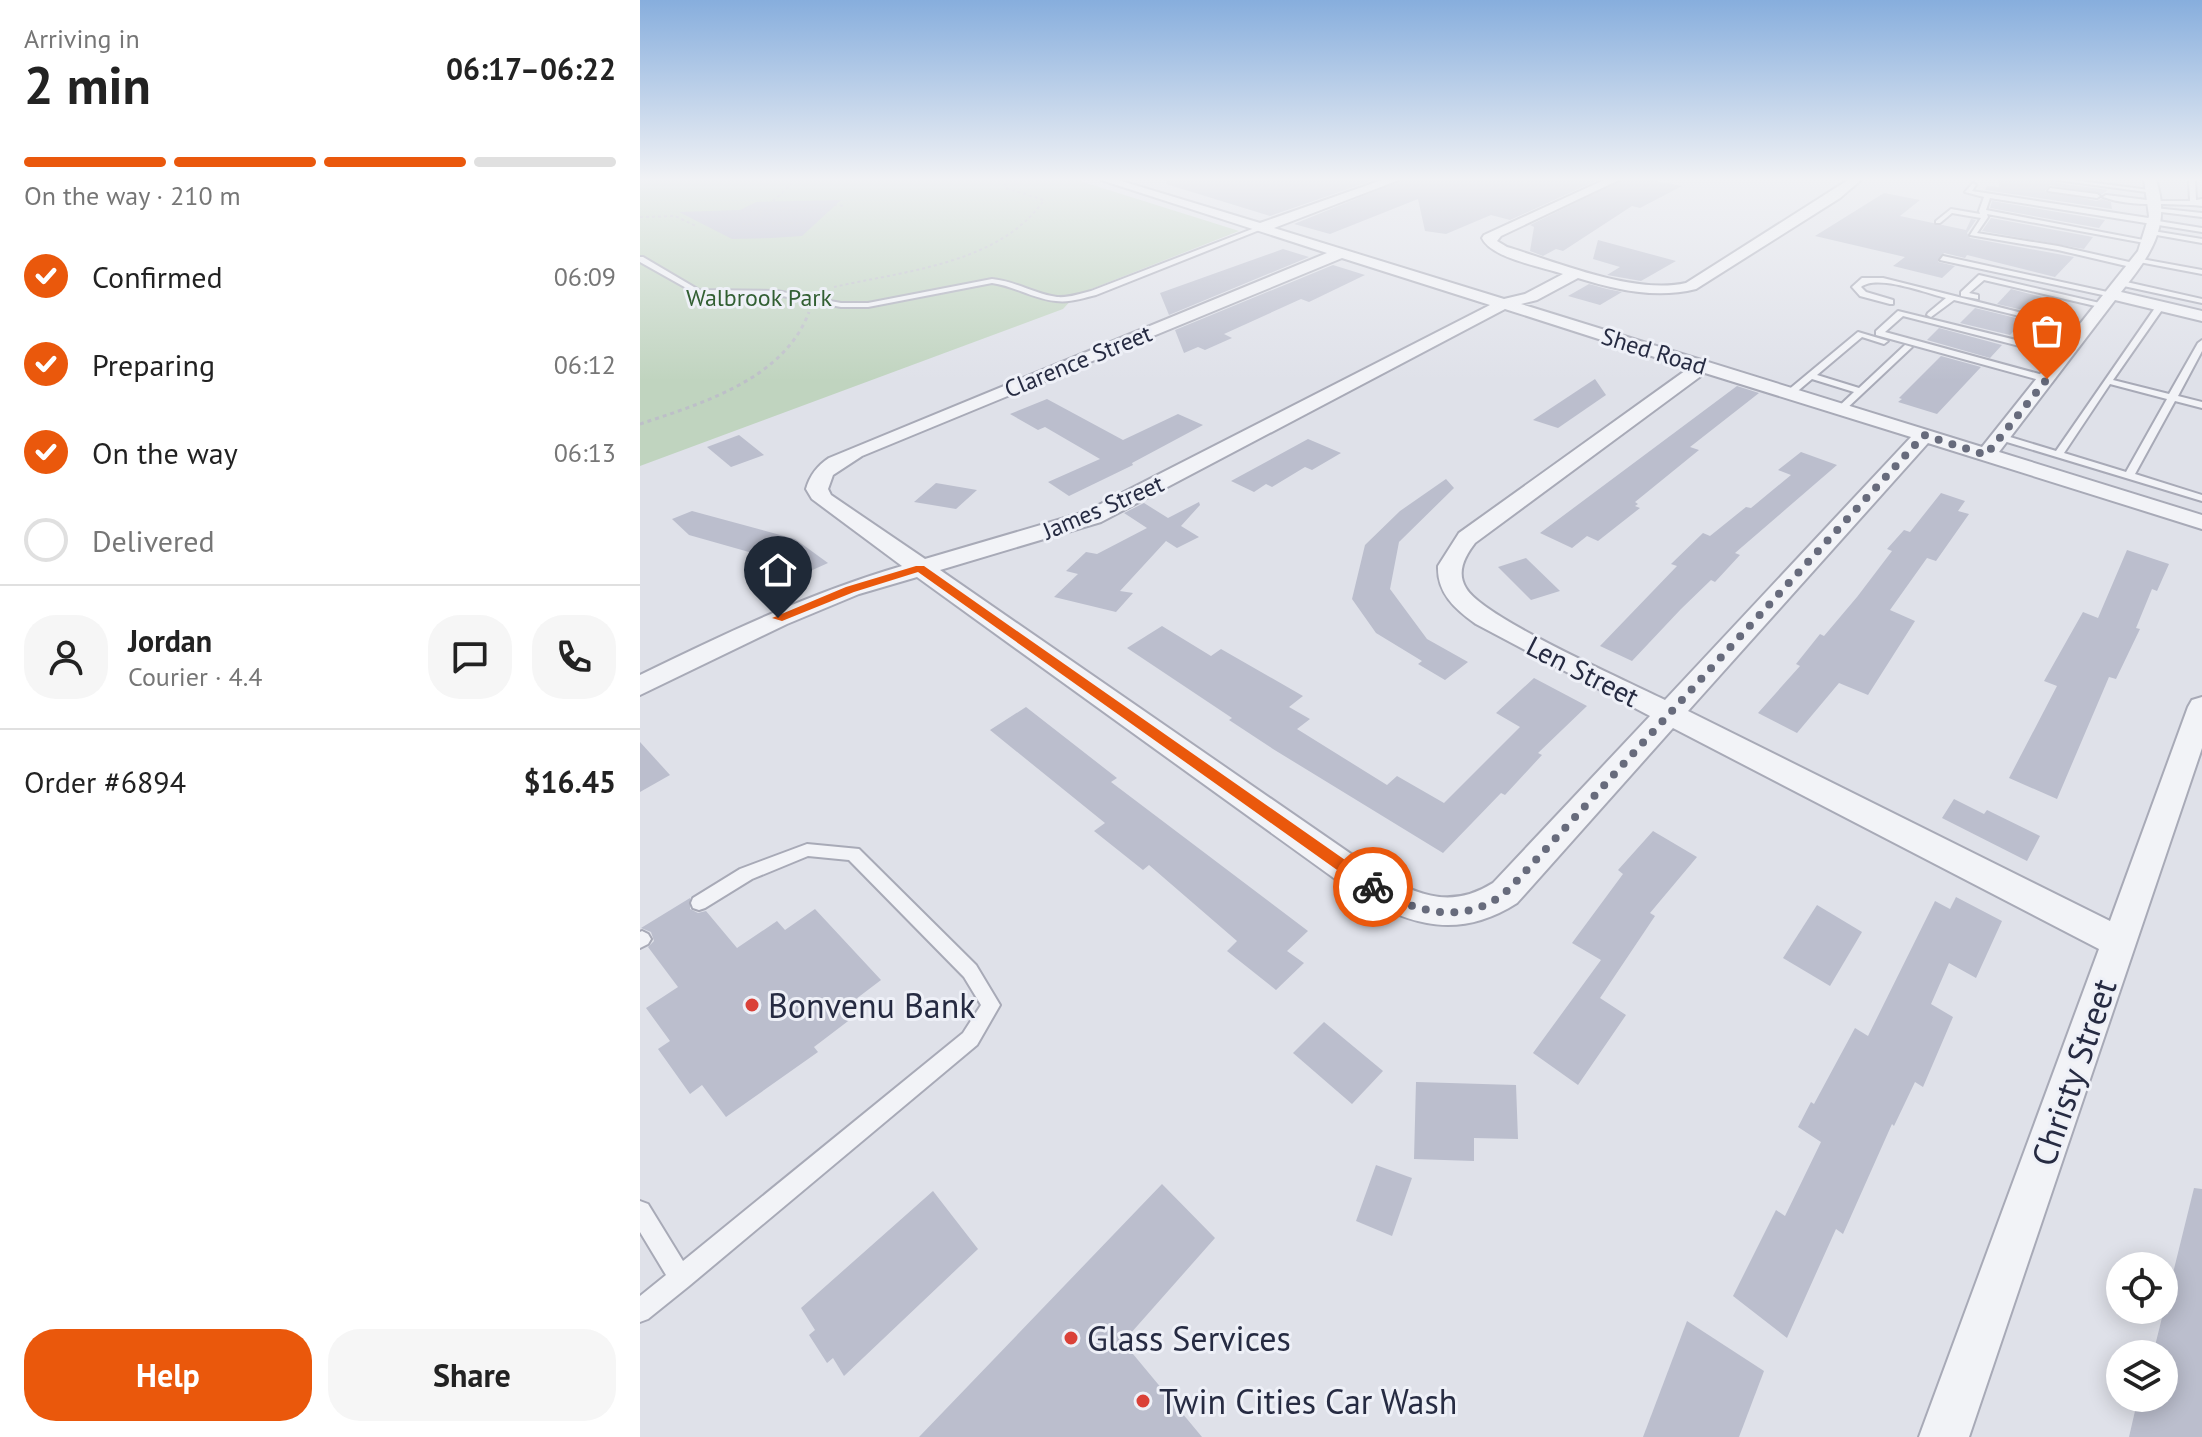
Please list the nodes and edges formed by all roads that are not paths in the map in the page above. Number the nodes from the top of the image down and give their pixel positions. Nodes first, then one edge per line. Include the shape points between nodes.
1 (1211, 247) edge
2 (1322, 247) edge
3 (1495, 247) edge
4 (1753, 247) edge
5 (2052, 247) edge
6 (2142, 247) edge
7 (1341, 253) junction
8 (1943, 258) dead end
9 (640, 259) edge
10 (2137, 263) junction
11 (1567, 269) junction
12 (1990, 269) junction
13 (2202, 272) edge
14 (1982, 277) junction
15 (2113, 295) junction
16 (1958, 297) junction
17 (2202, 301) edge
18 (1503, 304) junction
19 (2014, 306) dead end
20 (2160, 307) junction
21 (2029, 310) dead end
22 (1931, 315) junction
23 (2202, 316) edge
24 (2088, 327) junction
25 (2202, 343) edge
26 (1908, 347) junction
27 (2068, 353) junction
28 (1703, 366) junction
29 (1811, 376) junction
30 (2108, 381) junction
31 (2045, 382) junction
32 (1860, 391) junction
33 (1790, 393) junction
34 (2174, 398) junction
35 (2202, 405) edge
36 (1841, 409) junction
37 (1924, 435) junction
38 (2000, 437) junction
39 (1986, 455) junction
40 (2058, 455) junction
41 (2129, 476) junction
42 (2202, 498) edge
43 (2202, 522) edge
44 (920, 568) junction
45 (640, 686) edge
46 (2202, 707) edge
47 (1669, 714) junction
48 (699, 903) dead end
49 (2119, 942) junction
50 (640, 1212) edge
51 (681, 1278) junction
52 (640, 1311) edge
53 (1944, 1437) edge

1 - 9 lane via 1067,299 992,281 868,305 777,293 697,292
2 - 7 street, Shed Road
3 - 11 street
4 - 11 street via 1673,292 1643,290
5 - 10 lane
6 - 10 street
7 - 18 street, Shed Road
7 - 44 street, Clarence Street via 855,452 820,476 817,489 823,499
8 - 12 lane
10 - 13 lane
10 - 15 street
11 - 18 street, James Street via 1531,297
11 - 18 street, James Street via 1508,290
12 - 14 lane
12 - 15 lane
14 - 15 lane
14 - 16 lane
15 - 17 lane
15 - 20 street
15 - 24 street
16 - 19 lane
16 - 22 lane
16 - 22 lane via 1879,280 1865,280 1856,287 1863,294
16 - 24 lane
18 - 28 street, Shed Road
18 - 44 street, James Street via 1116,507 1053,531
20 - 23 street
20 - 30 lane
21 - 24 lane
22 - 27 lane
24 - 27 street
25 - 34 lane
26 - 29 lane via 1861,334
26 - 31 lane
26 - 32 lane
27 - 31 street
27 - 31 lane via 1901,313 1879,333
28 - 33 street, Shed Road
28 - 47 street, Len Street via 1467,538 1453,555 1448,573 1451,585 1475,613
29 - 32 lane
29 - 33 lane
30 - 34 lane
30 - 40 lane
31 - 38 street
32 - 36 lane
33 - 36 street, Shed Road
34 - 35 lane
34 - 41 lane
36 - 37 street, Shed Road
37 - 39 street, Shed Road
37 - 47 street
38 - 39 street
38 - 40 lane
39 - 43 street, Shed Road
40 - 41 lane
41 - 42 lane
44 - 45 street, James Street via 813,603
44 - 47 street via 1368,884 1412,907 1450,913 1482,907 1505,893
46 - 49 street, Christy Street
47 - 49 street, Len Street
48 - 51 lane via 746,874 807,850 853,854 970,971 991,1005 970,1039
49 - 53 street, Christy Street
50 - 51 lane
51 - 52 lane

